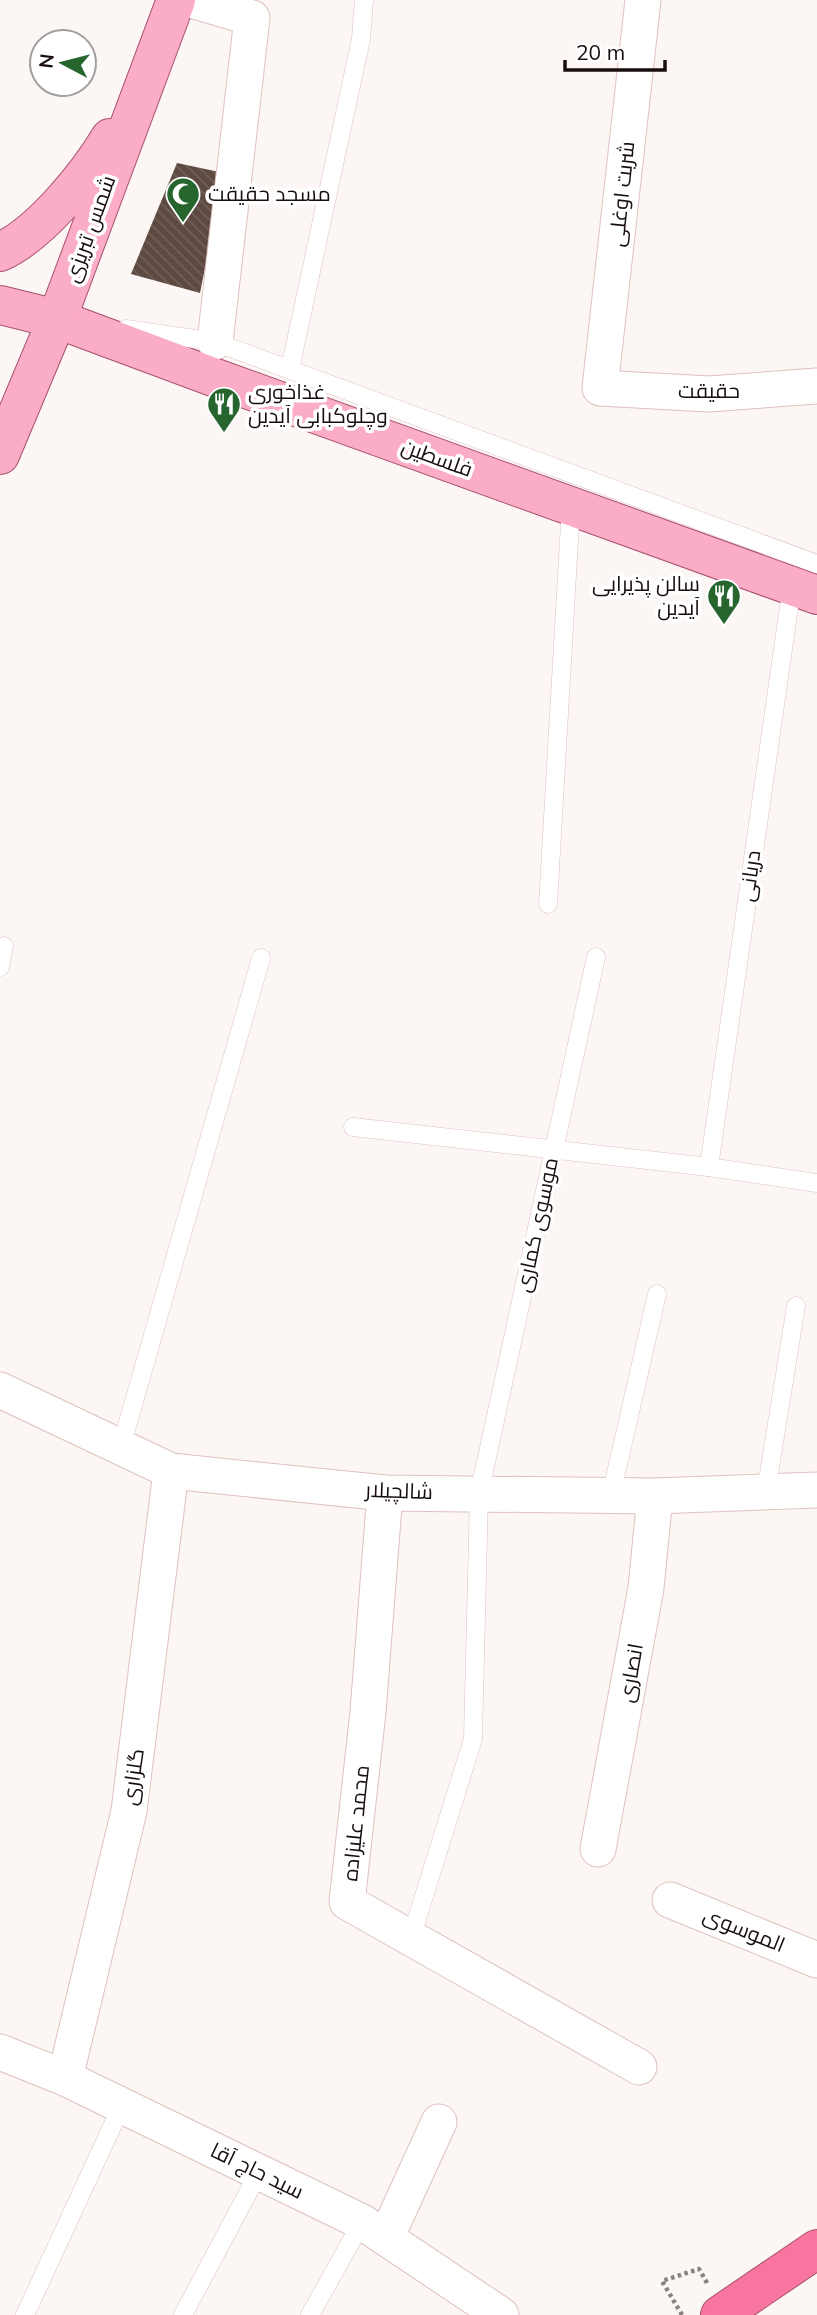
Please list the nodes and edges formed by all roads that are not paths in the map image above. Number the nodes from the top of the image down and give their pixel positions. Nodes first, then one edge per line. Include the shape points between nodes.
1 (176, 0) edge
2 (191, 0) edge
3 (364, 0) edge
4 (643, 0) edge
5 (148, 72) junction
6 (0, 252) edge
7 (0, 305) edge
8 (57, 319) junction
9 (215, 342) junction
10 (290, 369) junction
11 (817, 386) edge
12 (600, 388) joint
13 (0, 455) edge
14 (571, 506) junction
15 (809, 581) edge
16 (548, 904) dead end
17 (4, 946) dead end
18 (596, 957) dead end
19 (261, 958) dead end
20 (0, 967) edge
21 (353, 1127) dead end
22 (554, 1150) junction
23 (709, 1167) junction
24 (817, 1183) edge
25 (657, 1294) dead end
26 (796, 1306) dead end
27 (0, 1390) edge
28 (121, 1447) junction
29 (172, 1471) junction
30 (817, 1490) edge
31 (766, 1492) junction
32 (385, 1493) junction
33 (479, 1493) junction
34 (611, 1496) junction
35 (655, 1496) junction
36 (598, 1849) dead end
37 (670, 1900) dead end
38 (411, 1938) junction
39 (817, 1960) edge
40 (0, 2052) edge
41 (639, 2067) dead end
42 (65, 2078) junction
43 (122, 2105) junction
44 (439, 2122) dead end
45 (259, 2172) junction
46 (374, 2230) junction
47 (817, 2249) edge
48 (25, 2315) edge
49 (183, 2315) edge
50 (310, 2315) edge
51 (501, 2315) edge
52 (720, 2315) edge

1 - 5 main road, شمس تبریزی
2 - 9 street via 252,19
3 - 10 lane via 361,39
4 - 12 street, شربت اوغلی
5 - 6 main road via 103,150 72,189 52,213
5 - 8 main road, شمس تبریزی
7 - 8 main road, فلسطین
8 - 9 lane
8 - 13 main road, شمس تبریزی
8 - 14 main road, فلسطین
9 - 10 lane
10 - 15 lane
11 - 12 street, حقیقت via 709,394
14 - 15 main road, فلسطین
14 - 16 lane
15 - 23 lane, دریانی
17 - 20 lane
18 - 22 lane, موسوی کماری
19 - 28 lane
21 - 22 lane
22 - 23 lane
22 - 33 lane, موسوی کماری
23 - 24 lane
25 - 34 lane
26 - 31 lane
27 - 28 street, شالچیلار
28 - 29 street, شالچیلار
29 - 32 street, شالچیلار
29 - 42 street, گلزاری via 129,1811
30 - 31 street, شالچیلار
31 - 35 street, شالچیلار
32 - 33 street, شالچیلار
32 - 38 street, محمد علیزاده via 347,1902
33 - 34 street, شالچیلار
33 - 38 lane, موسوی کماری via 473,1739
34 - 35 street, شالچیلار
35 - 36 street, انصاری via 646,1588
37 - 39 street, الموسوی
38 - 41 street, محمد علیزاده
40 - 42 street, سید حاج آقا
42 - 43 street, سید حاج آقا
43 - 45 street, سید حاج آقا
43 - 48 lane
44 - 46 street
45 - 46 street, سید حاج آقا
45 - 49 lane
46 - 50 lane
46 - 51 street, سید حاج آقا
47 - 52 highway

